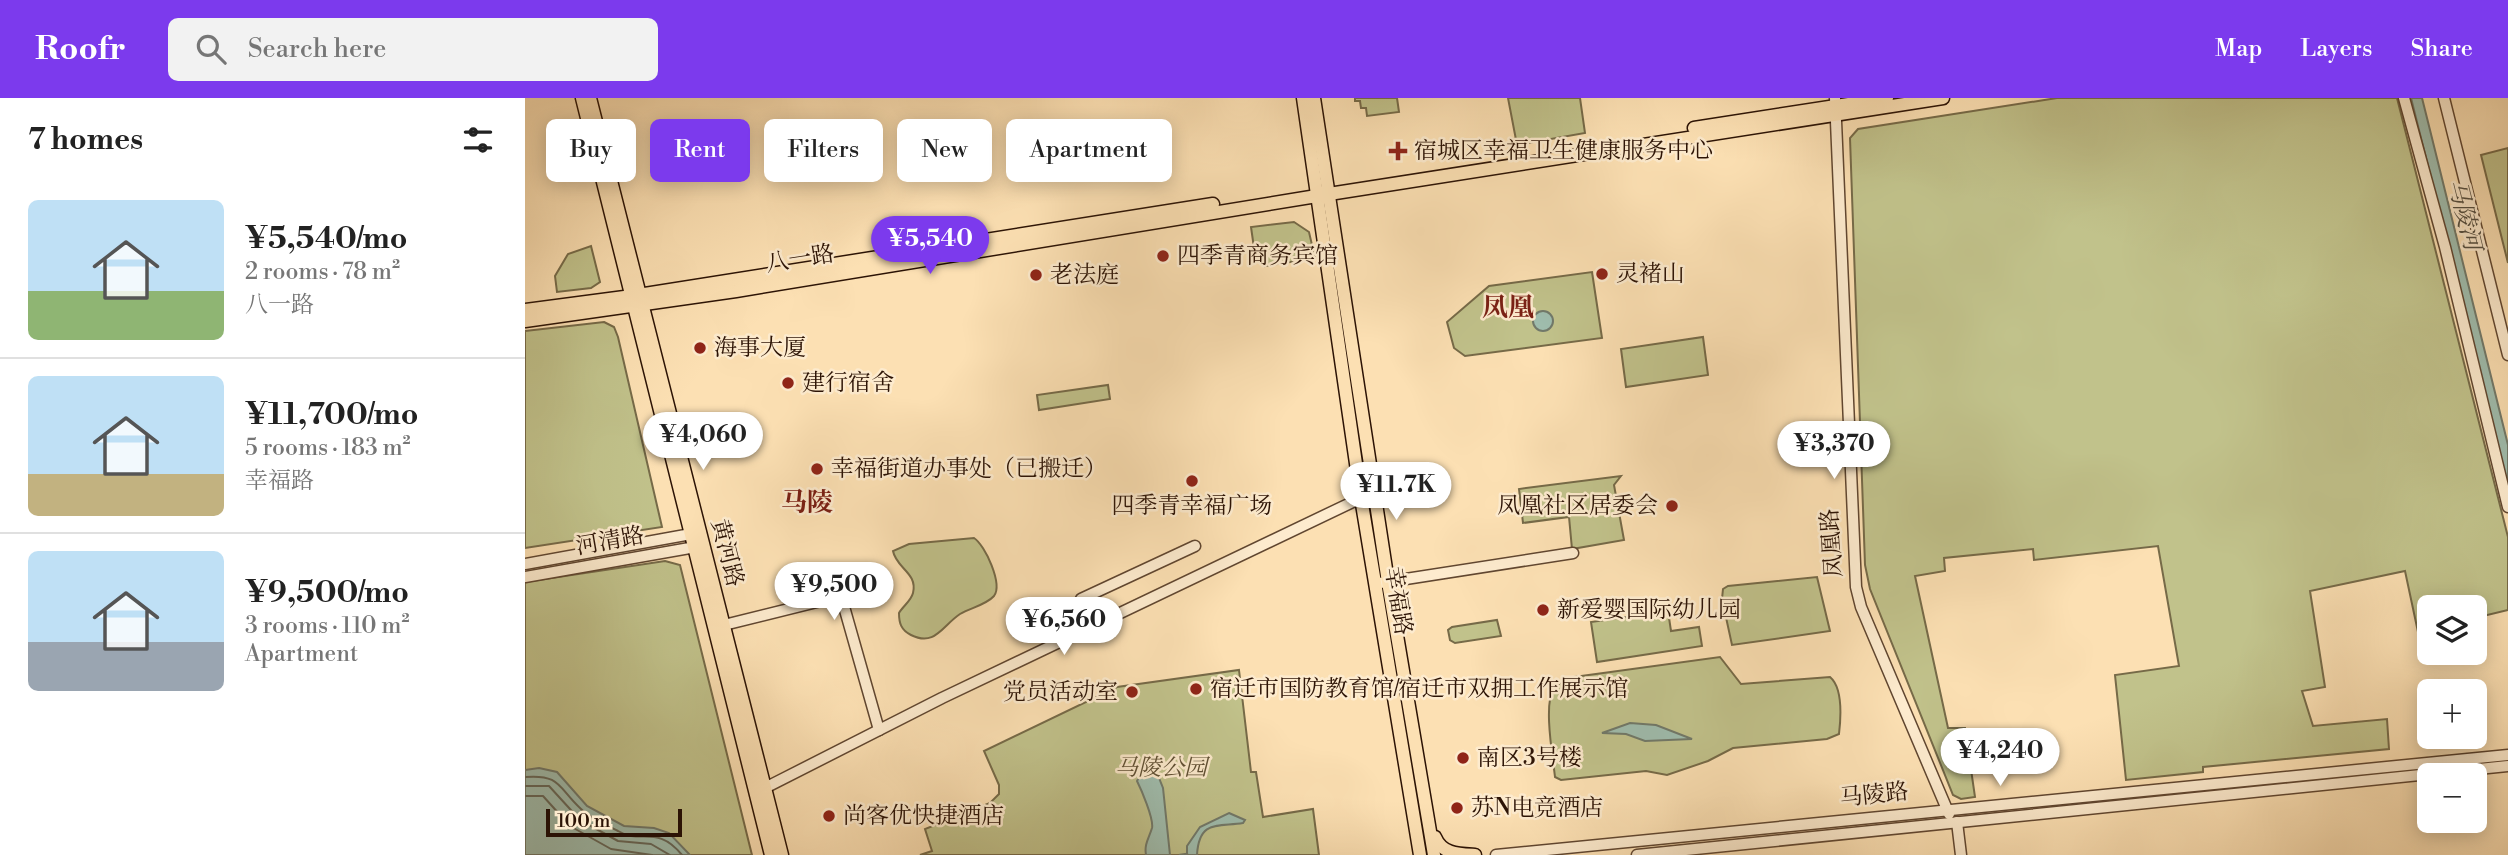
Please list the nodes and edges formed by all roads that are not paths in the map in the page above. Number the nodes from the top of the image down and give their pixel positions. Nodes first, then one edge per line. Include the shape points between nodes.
1 (582, 98) edge
2 (590, 98) edge
3 (1303, 98) edge
4 (1314, 98) edge
5 (1887, 98) edge
6 (1943, 98) edge
7 (2404, 98) edge
8 (2444, 98) edge
9 (1836, 106) edge
10 (1323, 191) junction
11 (638, 300) junction
12 (525, 310) edge
13 (525, 321) edge
14 (2508, 355) edge
15 (1361, 498) junction
16 (2508, 507) edge
17 (696, 542) junction
18 (1195, 546) dead end
19 (1573, 553) dead end
20 (525, 564) edge
21 (525, 577) edge
22 (1388, 582) junction
23 (1374, 584) junction
24 (1081, 599) dead end
25 (724, 625) junction
26 (879, 730) junction
27 (2508, 755) edge
28 (2508, 766) edge
29 (761, 790) junction
30 (1948, 809) junction
31 (1429, 823) junction
32 (1955, 823) junction
33 (771, 855) edge
34 (782, 855) edge
35 (1420, 855) edge
36 (1434, 855) edge
37 (1475, 855) edge
38 (1496, 855) edge
39 (1637, 855) edge
40 (1961, 855) edge

1 - 11 main road, 黄河路
2 - 11 main road, 黄河路
3 - 10 main road
4 - 10 main road
5 - 9 main road
6 - 9 main road
7 - 16 street
8 - 14 street
9 - 10 main road, 八一路
9 - 30 street, 凤凰路 via 1856,587
10 - 11 main road, 八一路
10 - 15 main road, 幸福路
10 - 22 main road, 幸福路
11 - 12 main road, 八一路
11 - 13 main road, 八一路
11 - 17 main road, 黄河路
15 - 23 main road, 幸福路
15 - 26 street
17 - 20 street, 河清路
17 - 21 street, 河清路
17 - 25 main road, 黄河路
17 - 29 main road, 黄河路
18 - 24 street
19 - 22 street
22 - 23 street
22 - 31 main road, 幸福路
23 - 35 main road, 幸福路
25 - 26 street via 841,596
25 - 29 main road, 黄河路
26 - 29 street
27 - 30 street, 马陵路
28 - 32 street, 马陵路
29 - 33 main road, 黄河路
29 - 34 main road, 黄河路
30 - 32 street, 凤凰路
30 - 38 street, 马陵路
31 - 36 main road, 幸福路
31 - 37 main road via 1439,847
32 - 39 street, 马陵路
32 - 40 street, 凤凰路

